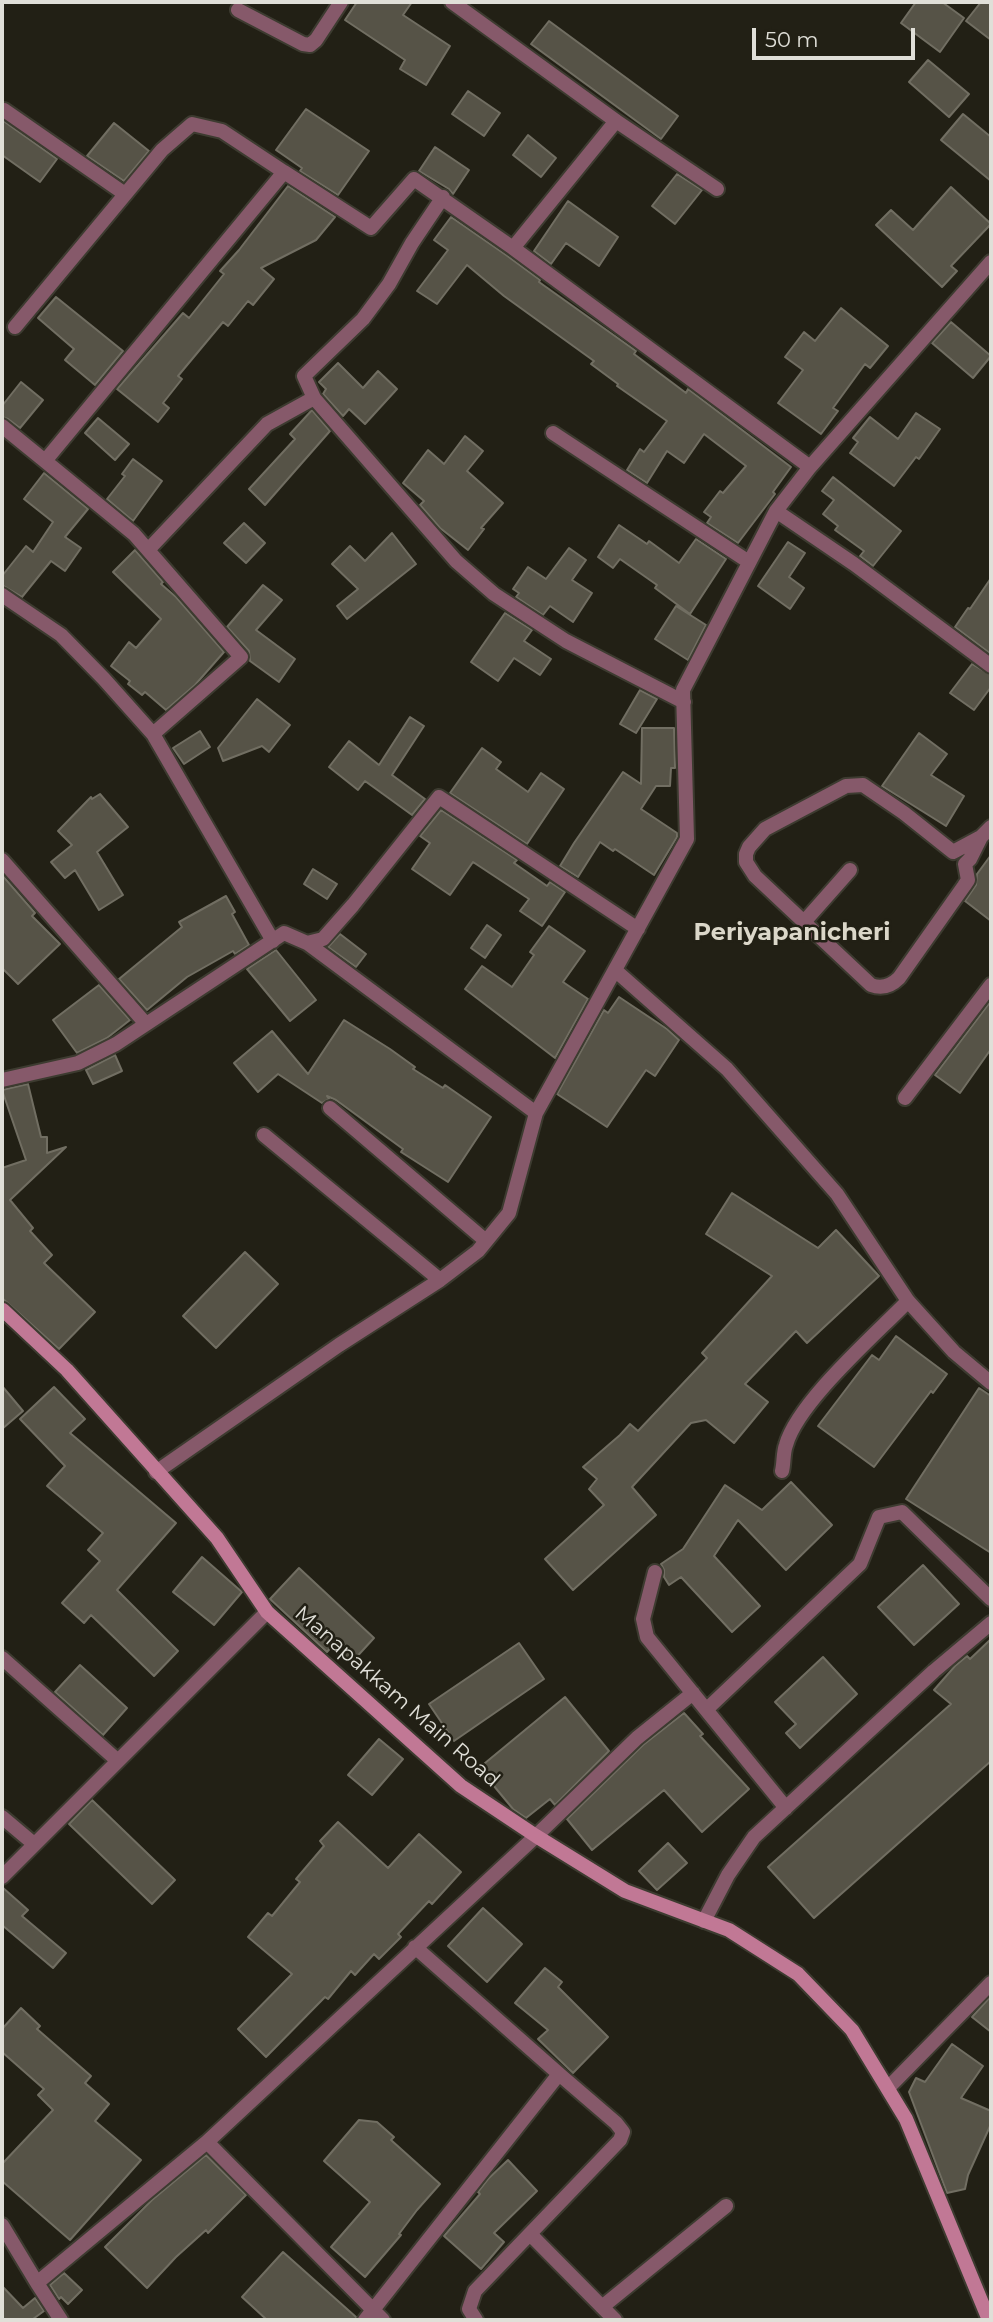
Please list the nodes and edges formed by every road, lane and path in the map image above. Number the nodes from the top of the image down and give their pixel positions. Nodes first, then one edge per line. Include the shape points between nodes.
1 (341, 2) edge
2 (452, 2) edge
3 (238, 10) dead end
4 (4, 110) dead end
5 (616, 121) junction
6 (284, 172) junction
7 (717, 189) dead end
8 (125, 194) junction
9 (443, 197) junction
10 (513, 248) junction
11 (991, 262) edge
12 (15, 327) dead end
13 (314, 398) junction
14 (2, 426) edge
15 (553, 433) dead end
16 (45, 461) junction
17 (810, 467) junction
18 (776, 511) junction
19 (148, 550) junction
20 (749, 562) junction
21 (2, 595) edge
22 (991, 666) edge
23 (684, 702) junction
24 (153, 734) junction
25 (986, 832) edge
26 (962, 856) junction
27 (2, 860) edge
28 (850, 870) dead end
29 (804, 922) junction
30 (639, 929) junction
31 (273, 941) junction
32 (307, 943) junction
33 (616, 971) junction
34 (991, 985) edge
35 (146, 1024) junction
36 (2, 1080) edge
37 (905, 1098) dead end
38 (330, 1108) dead end
39 (536, 1113) junction
40 (264, 1135) dead end
41 (486, 1241) junction
42 (440, 1280) junction
43 (908, 1301) junction
44 (2, 1310) edge
45 (991, 1383) edge
46 (782, 1471) dead end
47 (156, 1472) junction
48 (655, 1572) dead end
49 (991, 1599) edge
50 (267, 1612) junction
51 (991, 1623) edge
52 (2, 1658) edge
53 (694, 1693) junction
54 (707, 1709) junction
55 (118, 1761) junction
56 (786, 1808) junction
57 (2, 1817) edge
58 (536, 1836) junction
59 (34, 1844) junction
60 (2, 1877) edge
61 (704, 1921) junction
62 (415, 1947) junction
63 (991, 1983) edge
64 (559, 2074) junction
65 (888, 2088) junction
66 (206, 2142) junction
67 (726, 2206) dead end
68 (3, 2231) edge
69 (530, 2234) junction
70 (37, 2283) junction
71 (602, 2307) junction
72 (374, 2317) edge
73 (61, 2320) edge
74 (476, 2320) edge
75 (615, 2320) edge
76 (989, 2320) edge

1 - 3 street via 310,45
2 - 5 street
4 - 8 street
5 - 7 street
5 - 10 street
6 - 8 street via 222,131 192,124 162,150
6 - 9 street via 371,228 414,179
6 - 16 street
8 - 12 street
9 - 10 street
9 - 13 street via 363,319 304,376
10 - 17 street
11 - 17 street
13 - 19 street via 267,424
13 - 23 street via 456,561 494,594 566,641
14 - 16 street
15 - 20 street
16 - 19 street
17 - 18 street
18 - 20 street
18 - 22 street
19 - 24 street via 241,657
20 - 23 street via 683,690
21 - 24 street via 61,635
23 - 30 street via 687,839
24 - 31 street
25 - 26 street
26 - 29 street via 968,880 892,985 871,985
26 - 29 street via 863,785 846,786 765,829 746,854 755,876
27 - 35 street
28 - 29 street
30 - 32 street via 439,797 323,939
30 - 33 street
31 - 32 street via 284,933
31 - 35 street
32 - 39 street
33 - 39 street
33 - 43 street via 737,1079 837,1194
34 - 37 street
35 - 36 street via 78,1063
38 - 41 street
39 - 41 street via 509,1213
40 - 42 street
41 - 42 street
42 - 47 street
43 - 45 street via 954,1352
43 - 46 street via 801,1415 786,1444
44 - 47 main road, Manapakkam Main Road via 67,1370
47 - 50 main road, Manapakkam Main Road via 217,1538
48 - 53 street via 643,1619 647,1637
49 - 54 street via 902,1513 879,1517 860,1564
50 - 55 street
50 - 58 main road, Manapakkam Main Road via 461,1786
51 - 56 street
52 - 55 street
53 - 54 street
53 - 58 street via 637,1738
54 - 56 street
55 - 59 street
56 - 61 street via 754,1837
57 - 59 street
58 - 61 main road, Manapakkam Main Road via 625,1891
58 - 62 street
59 - 60 street
61 - 65 main road, Manapakkam Main Road via 729,1930 798,1974 852,2030
62 - 64 street
62 - 66 street
63 - 65 street
64 - 69 street via 623,2132
64 - 72 street
65 - 76 main road, Manapakkam Main Road via 906,2119
66 - 70 street
66 - 72 street
67 - 71 street
68 - 70 street
69 - 71 street
69 - 74 street via 475,2291 469,2309
70 - 73 street
71 - 75 street

